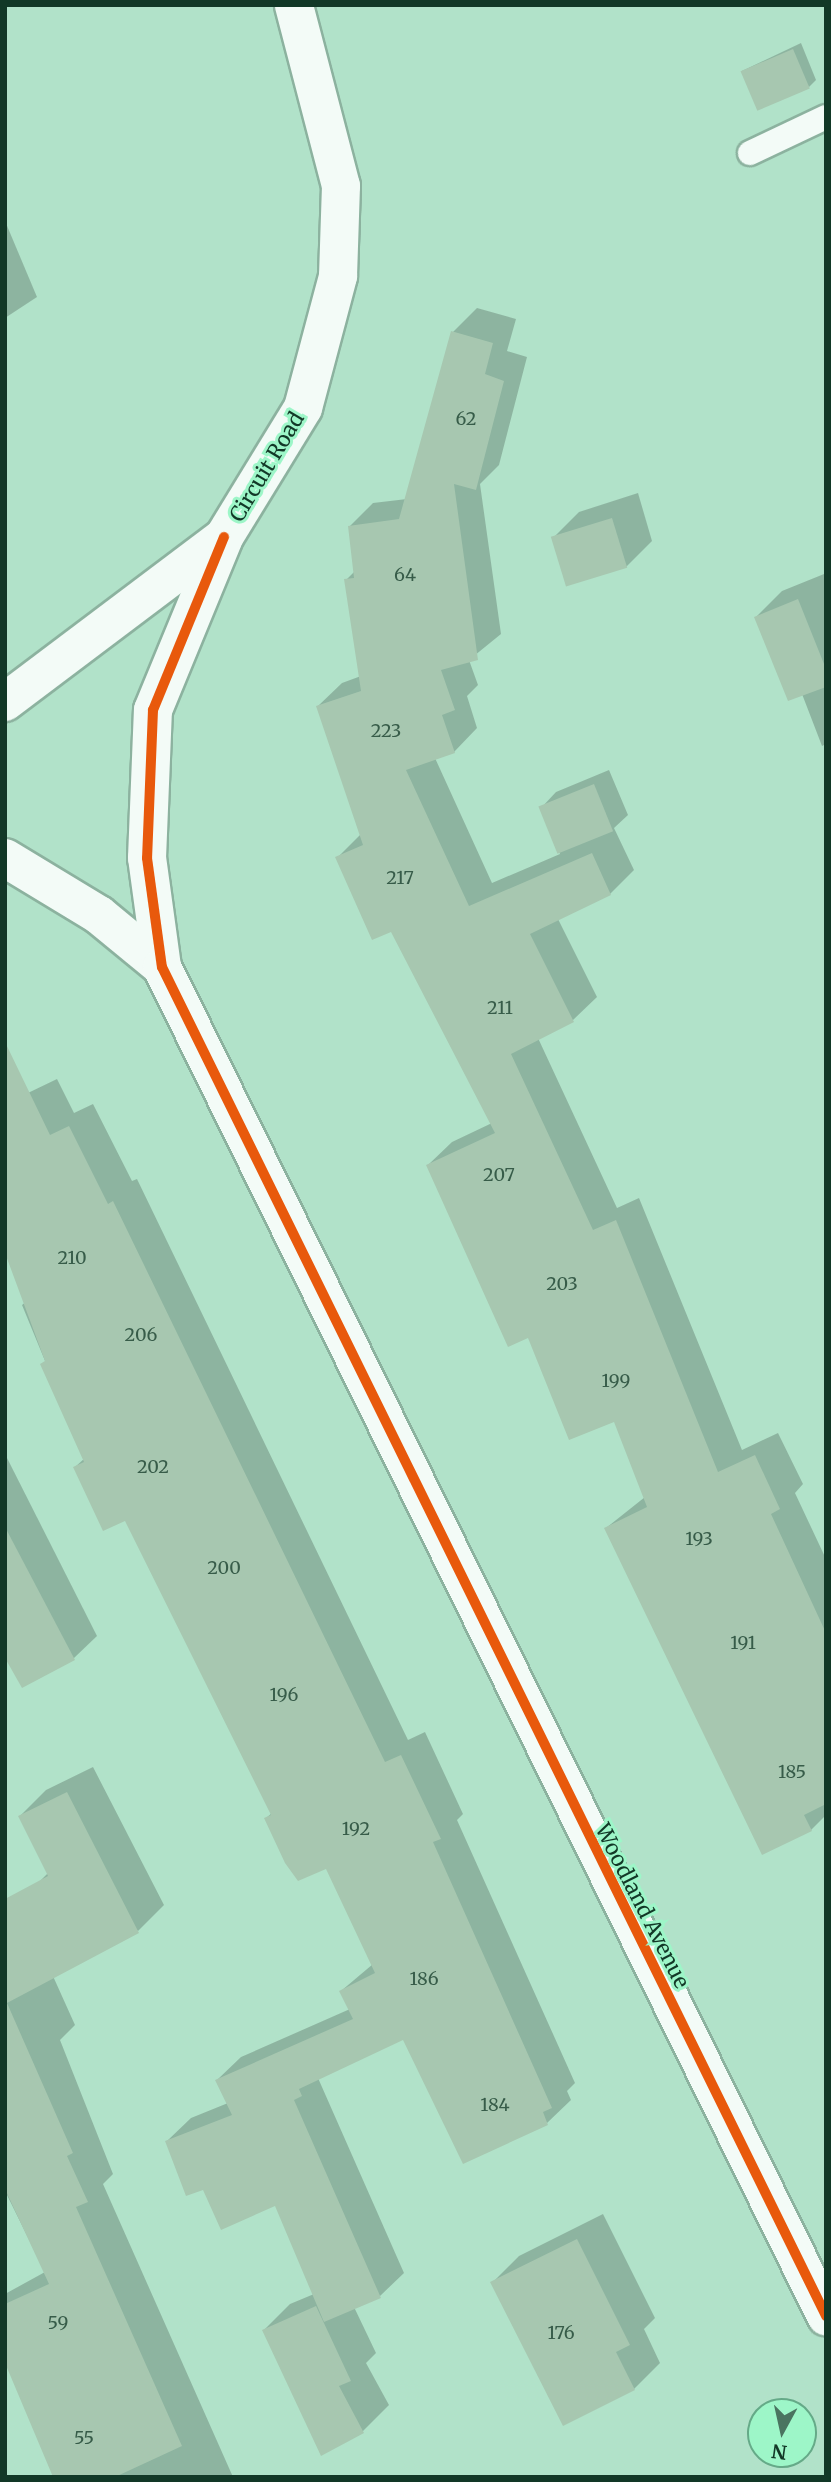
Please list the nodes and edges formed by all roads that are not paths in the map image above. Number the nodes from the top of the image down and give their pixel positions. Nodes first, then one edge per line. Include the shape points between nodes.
1 (294, 5) edge
2 (826, 117) edge
3 (750, 153) dead end
4 (224, 537) junction
5 (5, 702) edge
6 (5, 858) edge
7 (162, 967) junction
8 (826, 2316) edge

1 - 4 street, Circuit Road via 341,186 338,276 303,408
2 - 3 lane
4 - 5 street, Circuit Road
4 - 7 street, Woodland Avenue via 153,710 147,858
6 - 7 street, Woodland Avenue via 99,915
7 - 8 street, Woodland Avenue via 230,1115

